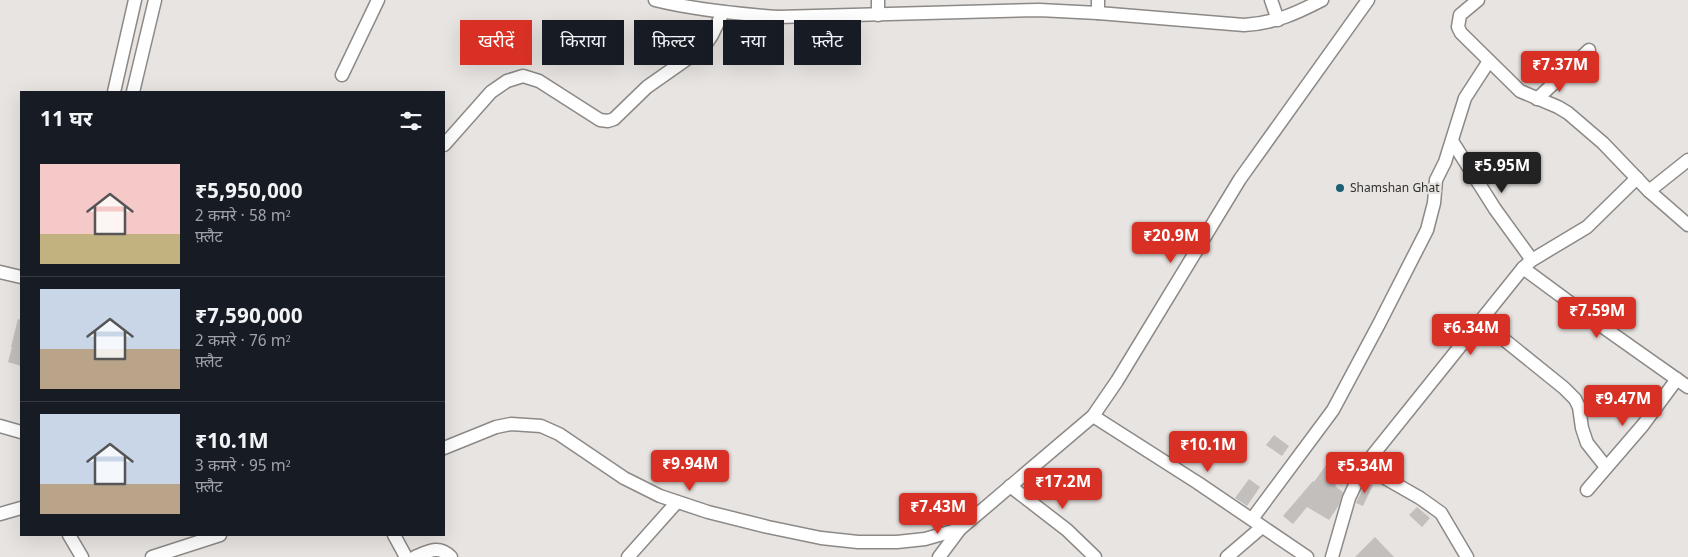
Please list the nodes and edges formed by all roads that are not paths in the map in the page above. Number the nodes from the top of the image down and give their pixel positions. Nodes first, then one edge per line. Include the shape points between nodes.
1 (135, 0) edge
2 (155, 0) edge
3 (378, 0) edge
4 (878, 0) edge
5 (1271, 0) edge
6 (1322, 0) edge
7 (1368, 0) edge
8 (1478, 0) edge
9 (660, 1) edge
10 (1098, 6) edge
11 (723, 12) junction
12 (878, 15) junction
13 (1278, 20) junction
14 (1590, 50) dead end
15 (1488, 61) junction
16 (342, 75) dead end
17 (114, 91) edge
18 (133, 91) edge
19 (1537, 99) junction
20 (1452, 141) junction
21 (445, 144) edge
22 (1688, 160) edge
23 (1637, 178) junction
24 (1649, 191) junction
25 (1688, 225) edge
26 (1528, 264) junction
27 (0, 272) edge
28 (20, 277) edge
29 (1482, 321) junction
30 (1677, 378) junction
31 (1688, 386) edge
32 (1093, 416) junction
33 (0, 426) edge
34 (20, 432) edge
35 (445, 448) edge
36 (1364, 466) junction
37 (1606, 467) junction
38 (1010, 486) junction
39 (1587, 490) dead end
40 (676, 502) junction
41 (20, 508) edge
42 (0, 514) edge
43 (1257, 523) junction
44 (960, 529) junction
45 (70, 536) edge
46 (217, 536) edge
47 (395, 536) edge
48 (1463, 555) edge
49 (82, 557) edge
50 (152, 557) edge
51 (406, 557) edge
52 (415, 557) edge
53 (451, 557) edge
54 (628, 557) edge
55 (939, 557) edge
56 (1095, 557) edge
57 (1227, 557) edge
58 (1307, 557) edge
59 (1332, 557) edge

1 - 17 street
2 - 18 street
3 - 16 street
4 - 12 street
5 - 13 street
6 - 13 street
7 - 32 street via 1244,172
8 - 15 street via 1460,15 1458,27
9 - 11 street
10 - 12 street
10 - 13 street via 1234,25 1265,24
11 - 12 street via 778,17
11 - 21 street via 704,47 647,87 614,119 600,120 523,76 491,92
14 - 19 street
15 - 19 street via 1520,91
15 - 20 street via 1465,98
19 - 23 street via 1568,113
20 - 26 street
20 - 43 street via 1436,180 1427,230 1334,410
22 - 24 street
23 - 24 street
23 - 26 street via 1586,226
24 - 25 street
26 - 29 street
26 - 30 street via 1603,327
27 - 28 street
29 - 36 street
29 - 37 street via 1575,399 1587,443
30 - 31 street
30 - 37 street via 1643,425
32 - 38 street
32 - 43 street
33 - 34 street
35 - 40 street via 496,427 511,424 541,426 559,434 624,478
36 - 48 street via 1441,513
36 - 59 street via 1349,498
37 - 39 street
38 - 44 street
38 - 56 street via 1067,530
40 - 44 street via 768,527 858,542 926,539
40 - 54 street
41 - 42 street
43 - 57 street
43 - 58 street
44 - 55 street
45 - 49 street
46 - 50 street
47 - 51 street
52 - 53 street via 438,549

